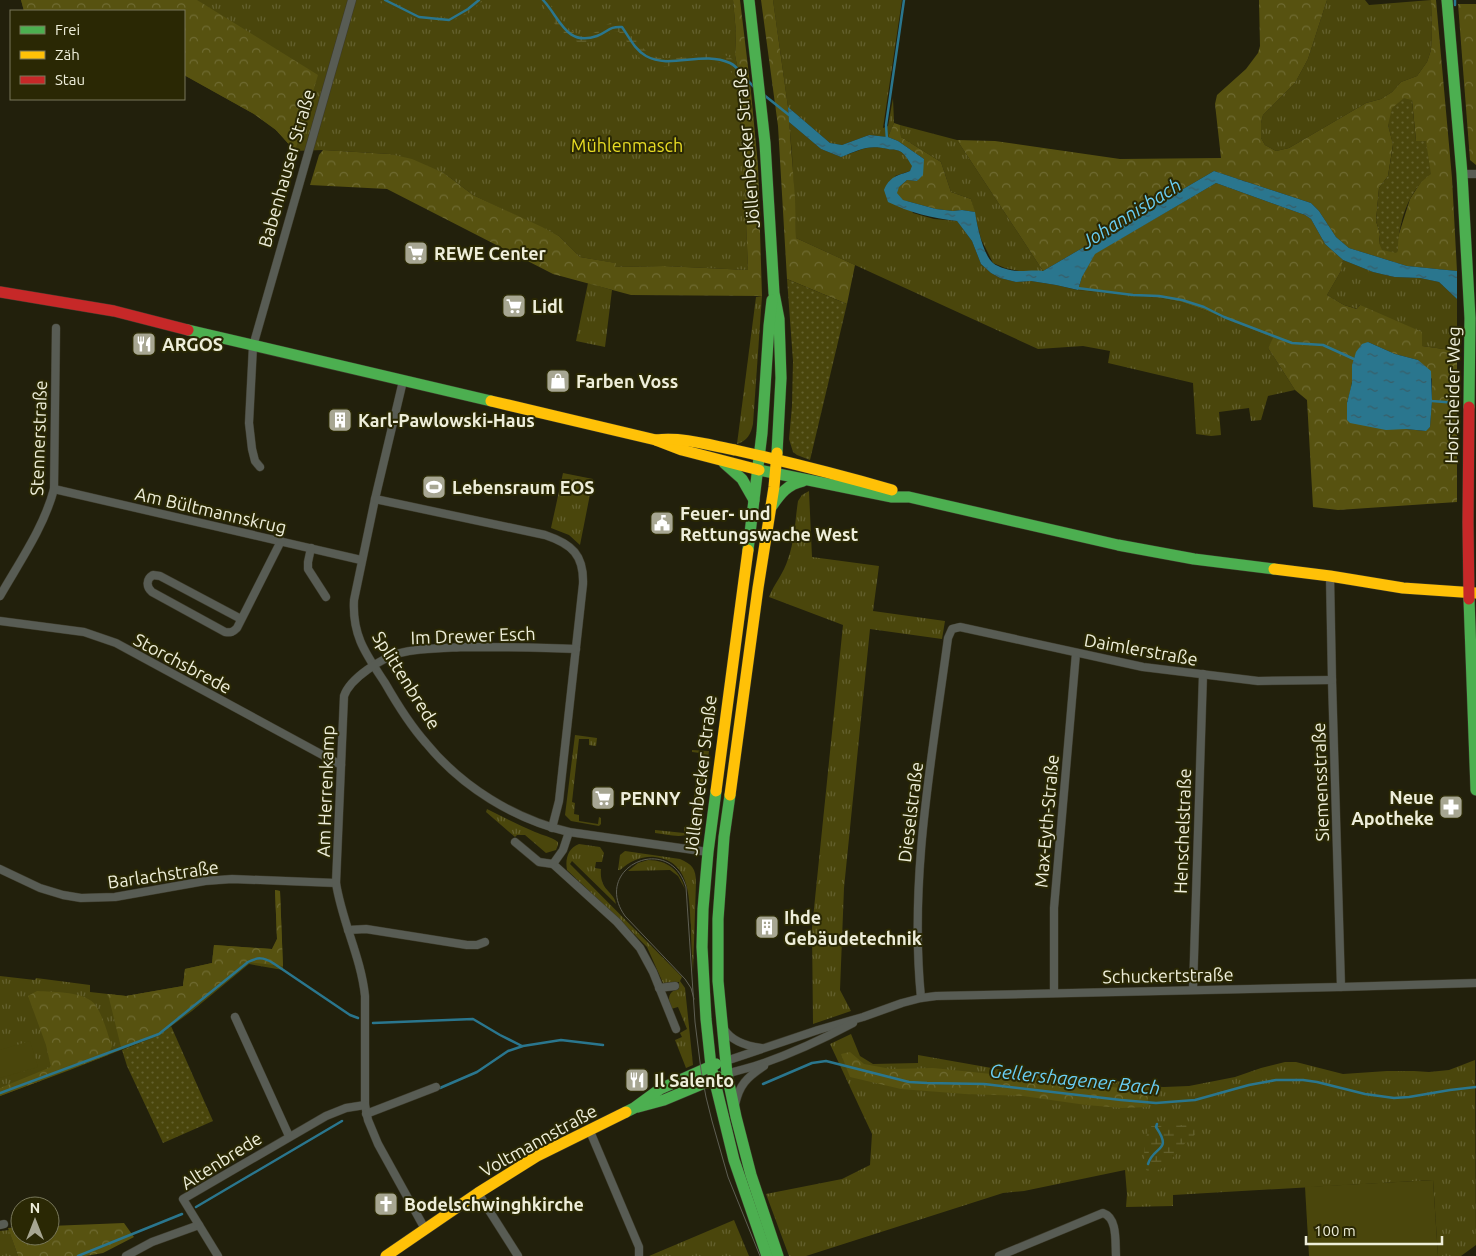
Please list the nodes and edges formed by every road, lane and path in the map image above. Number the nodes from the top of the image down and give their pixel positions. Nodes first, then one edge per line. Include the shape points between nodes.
1 (352, 0) edge
2 (749, 0) edge
3 (1447, 0) edge
4 (1462, 174) junction
5 (1476, 174) edge
6 (0, 292) edge
7 (774, 293) junction
8 (56, 328) dead end
9 (253, 346) junction
10 (403, 381) junction
11 (656, 440) junction
12 (759, 455) junction
13 (777, 459) junction
14 (720, 460) junction
15 (260, 467) dead end
16 (758, 470) junction
17 (776, 474) junction
18 (807, 480) junction
19 (54, 489) junction
20 (375, 498) junction
21 (909, 498) junction
22 (754, 502) junction
23 (772, 506) junction
24 (281, 541) junction
25 (311, 548) junction
26 (361, 560) junction
27 (1330, 576) junction
28 (1473, 593) edge
29 (0, 596) edge
30 (326, 597) dead end
31 (241, 619) junction
32 (0, 620) edge
33 (950, 632) joint
34 (576, 649) junction
35 (1076, 653) junction
36 (374, 666) junction
37 (1474, 669) edge
38 (1202, 674) junction
39 (1332, 680) junction
40 (341, 765) junction
41 (1476, 790) edge
42 (552, 828) junction
43 (569, 832) junction
44 (515, 842) dead end
45 (708, 852) junction
46 (723, 854) junction
47 (553, 864) junction
48 (0, 869) edge
49 (336, 883) junction
50 (348, 930) junction
51 (485, 942) dead end
52 (1476, 982) edge
53 (675, 986) dead end
54 (1341, 987) junction
55 (659, 988) junction
56 (1193, 989) junction
57 (1054, 992) junction
58 (921, 998) junction
59 (863, 1017) junction
60 (235, 1018) dead end
61 (721, 1022) junction
62 (676, 1029) dead end
63 (763, 1048) junction
64 (778, 1058) junction
65 (726, 1061) junction
66 (711, 1066) junction
67 (727, 1074) junction
68 (714, 1079) junction
69 (436, 1087) dead end
70 (365, 1105) junction
71 (634, 1108) junction
72 (366, 1114) junction
73 (736, 1118) junction
74 (589, 1129) junction
75 (289, 1136) junction
76 (478, 1193) junction
77 (199, 1226) junction
78 (425, 1229) junction
79 (126, 1256) edge
80 (218, 1256) edge
81 (386, 1256) edge
82 (518, 1256) edge
83 (639, 1256) edge
84 (767, 1256) edge
85 (778, 1256) edge
86 (998, 1256) edge
87 (1116, 1256) edge

1 - 9 street, Babenhauser Straße
2 - 7 main road, Jöllenbecker Straße via 765,143
3 - 4 main road, Horstheider Weg
4 - 5 street
4 - 28 main road, Horstheider Weg via 1470,299 1468,514
6 - 9 main road via 114,311
7 - 12 main road, Jöllenbecker Straße
7 - 13 main road, Jöllenbecker Straße via 781,363
8 - 19 street, Stennerstraße
9 - 10 main road
9 - 15 street, Babenhauser Straße via 249,423 252,449
10 - 11 main road
10 - 20 street, Splittenbrede
11 - 12 main road via 682,439
11 - 14 main road
12 - 13 main road
12 - 16 main road, Jöllenbecker Straße
13 - 17 main road, Jöllenbecker Straße
13 - 21 main road via 889,489
14 - 16 main road
14 - 22 main road via 741,478
16 - 17 main road
16 - 22 main road, Jöllenbecker Straße
17 - 18 main road
17 - 23 main road, Jöllenbecker Straße
18 - 21 main road
18 - 23 main road via 792,483
19 - 24 street, Am Bültmannskrug
19 - 29 street, Stennerstraße via 43,520
20 - 26 street, Splittenbrede
20 - 34 street via 545,535 568,545 581,562 584,573
21 - 27 main road via 1136,549
22 - 45 main road, Jöllenbecker Straße
23 - 46 main road, Jöllenbecker Straße
24 - 25 street, Am Bültmannskrug
24 - 31 street
25 - 26 street, Am Bültmannskrug
25 - 30 street via 308,569
26 - 36 street, Splittenbrede via 354,600 354,623
27 - 28 main road via 1403,588
27 - 39 street, Siemensstraße
28 - 37 main road, Horstheider Weg
31 - 31 street via 160,576 153,575 148,580 148,588 152,592 225,632 234,632
32 - 40 street, Storchsbrede via 84,632 116,643
33 - 35 street, Daimlerstraße via 960,626
33 - 58 street, Dieselstraße via 920,850 917,918
34 - 36 street, Im Drewer Esch via 442,648 400,653
34 - 42 street via 559,801
35 - 38 street, Daimlerstraße via 1143,667
35 - 57 street, Max-Eyth-Straße via 1054,908
36 - 40 street, Am Herrenkamp via 355,678 346,689
36 - 42 street, Splittenbrede via 410,722 451,769 502,806
37 - 41 main road, Horstheider Weg
38 - 39 street, Daimlerstraße via 1270,682
38 - 56 street, Henschelstraße
39 - 54 street, Siemensstraße
40 - 49 street, Am Herrenkamp
42 - 43 street, Splittenbrede
43 - 45 street, Splittenbrede
43 - 47 street via 564,850
44 - 47 street via 539,862
45 - 46 main road, Splittenbrede
45 - 66 main road, Jöllenbecker Straße via 702,964
46 - 61 main road, Jöllenbecker Straße via 718,951
47 - 55 street via 636,942 648,960
48 - 49 street, Barlachstraße via 40,888 81,898 115,897 232,879
49 - 50 street, Am Herrenkamp
50 - 51 street via 366,929 467,945
50 - 70 street, Am Herrenkamp via 361,967 366,996
52 - 54 street, Schuckertstraße
53 - 55 street
54 - 56 street, Schuckertstraße
55 - 62 street
56 - 57 street, Schuckertstraße
57 - 58 street, Schuckertstraße
58 - 59 street, Schuckertstraße
59 - 63 street, Schuckertstraße
59 - 64 street, Schuckertstraße
60 - 75 street, Altenbrede
61 - 63 street via 729,1037 750,1047
61 - 65 main road, Jöllenbecker Straße
63 - 65 street, Schuckertstraße
64 - 67 street, Schuckertstraße
64 - 73 street, Schuckertstraße via 743,1084 735,1106
65 - 66 main road, Voltmannstraße
65 - 67 main road, Jöllenbecker Straße
66 - 68 main road, Jöllenbecker Straße
66 - 71 main road, Voltmannstraße via 660,1089
67 - 68 main road, Voltmannstraße
67 - 73 main road, Jöllenbecker Straße
68 - 71 main road, Voltmannstraße via 664,1100
68 - 84 main road, Jöllenbecker Straße via 732,1154
69 - 72 street
70 - 72 street, Am Herrenkamp
70 - 75 street, Altenbrede via 326,1116
71 - 74 main road, Voltmannstraße
72 - 78 street, Am Herrenkamp via 378,1144
73 - 85 main road, Jöllenbecker Straße
74 - 76 main road, Voltmannstraße via 537,1156
74 - 83 street via 639,1247
75 - 77 street, Altenbrede via 183,1199
76 - 78 main road, Voltmannstraße
76 - 82 street
77 - 79 street via 152,1242
77 - 80 street
78 - 81 main road, Voltmannstraße
86 - 87 street via 1103,1213 1114,1222

